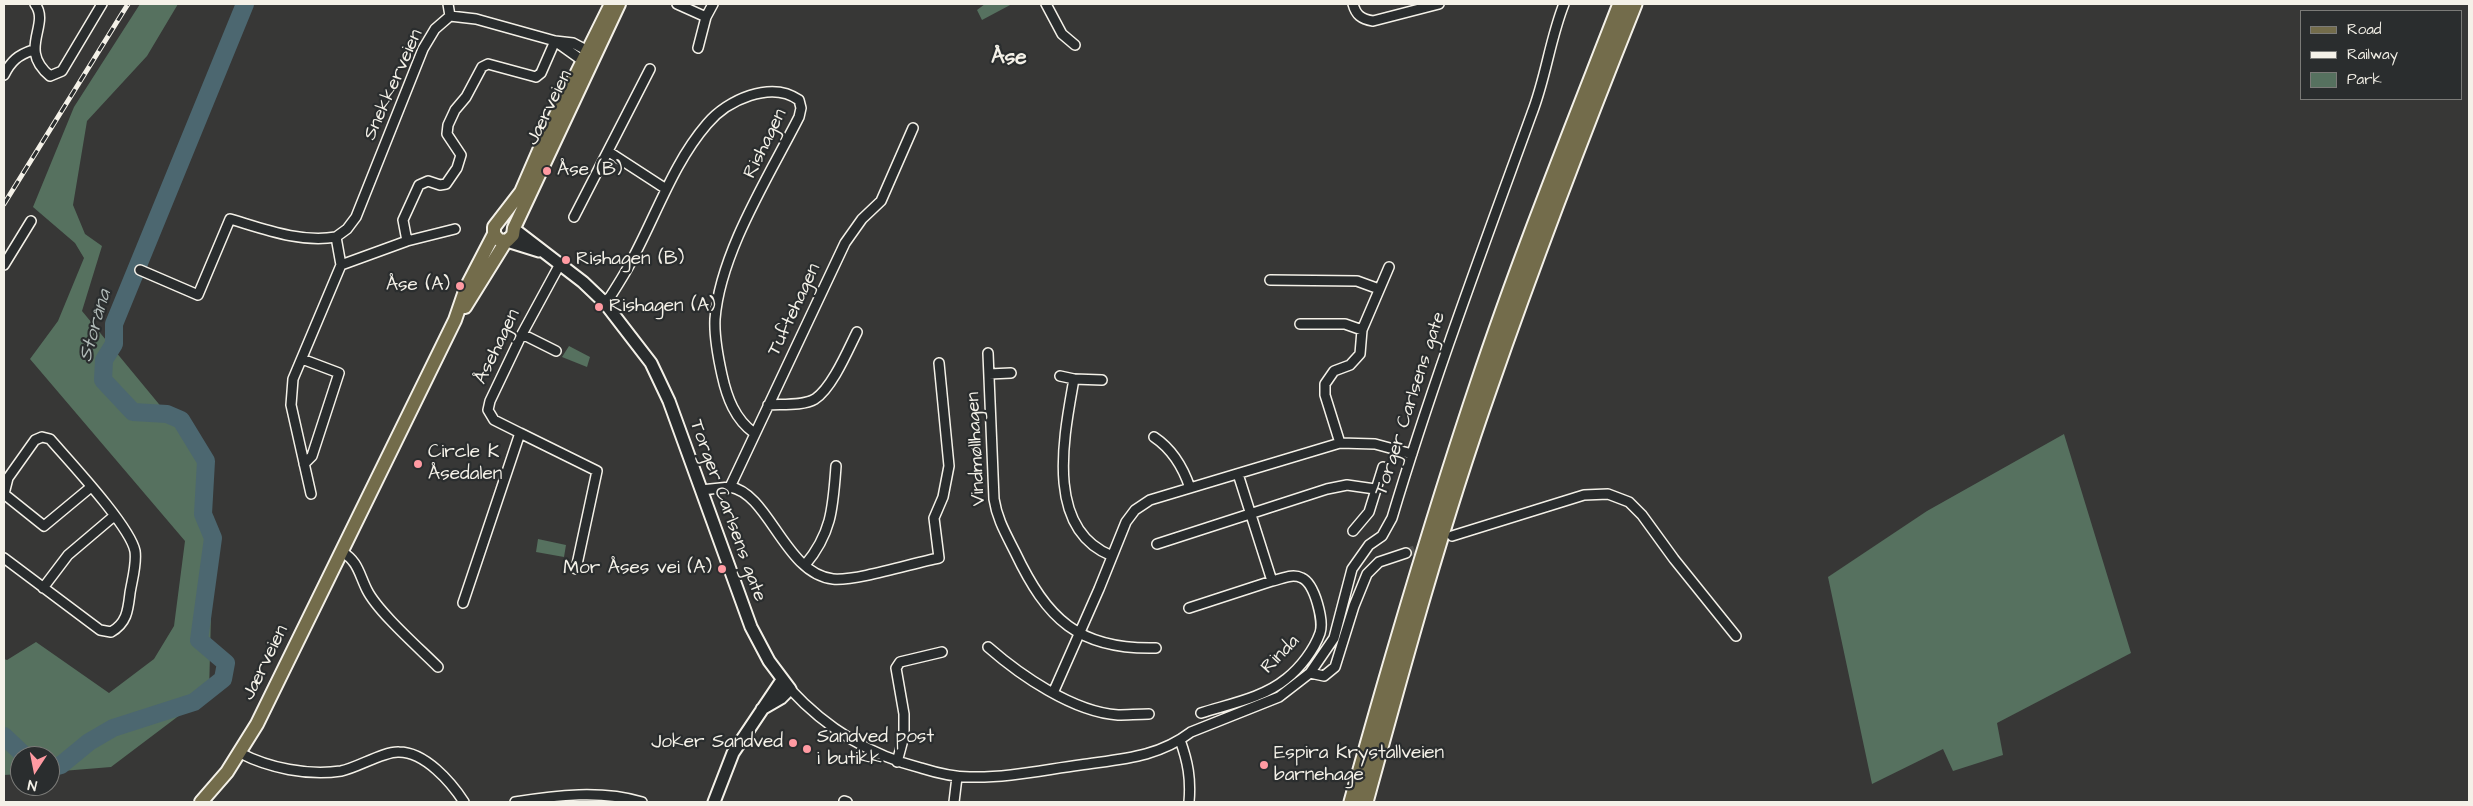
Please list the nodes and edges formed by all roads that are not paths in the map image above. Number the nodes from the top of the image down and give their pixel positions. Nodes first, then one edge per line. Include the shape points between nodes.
1 (36, 4) edge
2 (102, 4) edge
3 (448, 4) edge
4 (611, 4) edge
5 (618, 4) edge
6 (676, 4) edge
7 (713, 4) edge
8 (1046, 4) edge
9 (1353, 4) edge
10 (1439, 4) edge
11 (1564, 4) edge
12 (1621, 4) edge
13 (1634, 4) edge
14 (450, 16) junction
15 (706, 17) junction
16 (555, 42) junction
17 (1075, 45) dead end
18 (698, 48) dead end
19 (34, 50) junction
20 (588, 58) junction
21 (650, 69) dead end
22 (4, 75) edge
23 (913, 128) dead end
24 (609, 152) junction
25 (666, 189) junction
26 (574, 217) dead end
27 (500, 221) junction
28 (31, 222) dead end
29 (455, 229) dead end
30 (514, 229) junction
31 (494, 234) junction
32 (336, 237) junction
33 (507, 241) junction
34 (407, 242) junction
35 (542, 252) junction
36 (560, 264) junction
37 (4, 265) edge
38 (341, 265) junction
39 (1389, 266) dead end
40 (140, 270) dead end
41 (1270, 280) dead end
42 (1379, 289) junction
43 (604, 302) junction
44 (455, 320) junction
45 (1300, 324) dead end
46 (1362, 330) junction
47 (857, 332) dead end
48 (522, 334) junction
49 (556, 351) dead end
50 (988, 353) dead end
51 (302, 358) junction
52 (939, 362) dead end
53 (1011, 373) dead end
54 (989, 374) junction
55 (1060, 376) dead end
56 (1074, 379) junction
57 (1102, 380) dead end
58 (768, 405) junction
59 (520, 433) junction
60 (754, 433) junction
61 (1154, 437) dead end
62 (1340, 443) junction
63 (1412, 454) junction
64 (304, 464) junction
65 (836, 466) dead end
66 (1383, 467) dead end
67 (1238, 474) junction
68 (91, 487) junction
69 (730, 487) junction
70 (1190, 488) junction
71 (701, 490) junction
72 (1375, 490) junction
73 (311, 494) dead end
74 (1251, 515) junction
75 (114, 516) junction
76 (1353, 531) dead end
77 (1452, 536) dead end
78 (1157, 544) dead end
79 (342, 552) junction
80 (1406, 553) tunnel mouth
81 (1112, 556) junction
82 (4, 558) edge
83 (805, 565) junction
84 (576, 569) dead end
85 (1272, 581) junction
86 (43, 588) junction
87 (463, 602) dead end
88 (1189, 608) dead end
89 (1080, 632) junction
90 (1736, 636) dead end
91 (988, 647) dead end
92 (1156, 648) dead end
93 (942, 652) dead end
94 (438, 667) dead end
95 (1310, 673) junction
96 (782, 680) junction
97 (790, 689) junction
98 (1053, 693) junction
99 (762, 709) junction
100 (1202, 713) dead end
101 (1149, 714) dead end
102 (1180, 740) junction
103 (240, 753) junction
104 (897, 762) junction
105 (957, 777) junction
106 (216, 786) junction
107 (197, 802) edge
108 (201, 802) edge
109 (464, 802) edge
110 (515, 802) edge
111 (642, 802) edge
112 (714, 802) edge
113 (954, 802) edge
114 (1189, 802) edge
115 (1352, 802) edge
116 (1365, 802) edge

1 - 19 street via 40,17
2 - 19 street via 62,71 50,76
3 - 14 street
4 - 20 main road, Jærveien
5 - 20 main road, Jærveien
6 - 15 street
7 - 15 street
8 - 17 street via 1062,34
9 - 10 street via 1355,12 1363,20 1373,21
11 - 63 street, Torger Carlsens gate via 1550,43 1536,105 1438,372
12 - 115 highway via 1546,196 1479,383 1389,669
13 - 116 highway via 1590,113 1489,389 1401,671
14 - 16 street via 476,19
14 - 32 street, Snekkerveien via 435,29 423,49 356,217
15 - 18 street
16 - 20 street via 573,43
16 - 34 street via 536,78 492,64 482,67 448,125 447,134 460,152 460,162 444,185 428,181 418,185 403,220
19 - 22 street via 10,62
20 - 27 main road, Jærveien via 521,192
20 - 30 main road, Jærveien
21 - 24 street
23 - 58 street, Tuftehagen via 881,201 862,219 846,243
24 - 25 street
24 - 26 street
25 - 43 street, Rishagen via 635,255
25 - 60 street, Rishagen via 693,141 709,121 731,105 756,93 780,92 799,100 799,117 733,248 718,297 716,347 724,382 737,417
27 - 30 main road via 508,221
27 - 31 main road via 494,227
28 - 37 street
29 - 34 street
30 - 33 main road via 514,235
30 - 35 street, Torger Carlsens gate
31 - 33 main road via 499,240
31 - 44 main road, Jærveien via 466,288
32 - 38 street
32 - 40 street via 318,240 286,235 230,219 198,295
33 - 35 street, Torger Carlsens gate
33 - 44 main road, Jærveien
34 - 38 street
35 - 36 street, Torger Carlsens gate
36 - 43 street, Torger Carlsens gate
36 - 48 street, Åsehagen
38 - 51 street
39 - 42 street
41 - 42 street via 1357,281
42 - 46 street
43 - 71 street, Torger Carlsens gate via 651,363 669,401
44 - 79 main road, Jærveien
45 - 46 street via 1345,324
46 - 62 street via 1362,350 1358,358 1334,371 1325,384
47 - 58 street via 823,392 814,399
48 - 49 street
48 - 59 street, Åsehagen via 488,410 494,420
50 - 54 street, Vindmøllhagen
51 - 64 street via 293,379 292,405
51 - 64 street via 339,373 312,456
52 - 83 street via 949,466 943,497 934,518 939,558 837,579 823,577
53 - 54 street
54 - 89 street, Vindmøllhagen via 997,516 1024,573 1046,608
55 - 56 street
56 - 57 street
56 - 81 street via 1064,452 1065,494 1070,514 1089,544
58 - 60 street, Tuftehagen
59 - 84 street, Åsehagen via 596,471
59 - 87 street
60 - 69 street, Tuftehagen
61 - 70 street via 1172,452 1185,472
62 - 63 street via 1375,444
62 - 67 street
63 - 95 street, Torger Carlsens gate via 1392,518 1382,536 1369,545 1352,569 1334,638
64 - 73 street
65 - 83 street via 830,521 818,550
66 - 72 street
67 - 70 street
67 - 74 street
68 - 68 street via 50,439 42,437 35,440 8,478 4,494 44,526
68 - 75 street
69 - 71 street
69 - 83 street via 746,493
70 - 81 street via 1150,500 1134,510
71 - 96 street, Torger Carlsens gate via 751,627
72 - 74 street via 1348,485 1327,489
72 - 76 street via 1369,512
74 - 78 street
74 - 85 street
75 - 86 street via 68,556
75 - 86 street via 130,538 136,556 128,612 119,627 111,632 100,630
77 - 90 street via 1584,495 1608,494 1629,502 1642,515
79 - 94 street via 351,557 359,568 367,591 377,605
79 - 103 main road, Jærveien
80 - 95 street via 1379,562 1367,574 1335,667 1324,676
81 - 89 street
82 - 86 street
85 - 88 street, Rinda
85 - 100 street, Rinda via 1292,576 1308,583 1322,618 1320,634 1311,651 1286,679 1268,690
89 - 92 street, Vindmøllhagen via 1111,645
89 - 98 street
91 - 98 street
93 - 104 street via 900,662 896,668 904,722
95 - 102 street, Torger Carlsens gate via 1279,697 1191,732
96 - 97 street, Torger Carlsens gate
96 - 99 street
97 - 99 street
97 - 104 street, Torger Carlsens gate via 829,726
98 - 101 street via 1116,715
99 - 112 street via 733,753
102 - 105 street, Torger Carlsens gate via 1150,754 1009,776
102 - 114 street via 1188,761
103 - 106 main road, Jærveien
103 - 109 street via 262,762 317,773 342,771 399,752 430,765 446,778
104 - 105 street, Torger Carlsens gate
105 - 113 street
106 - 107 main road, Jærveien
106 - 108 main road, Jærveien
110 - 111 street via 576,795

